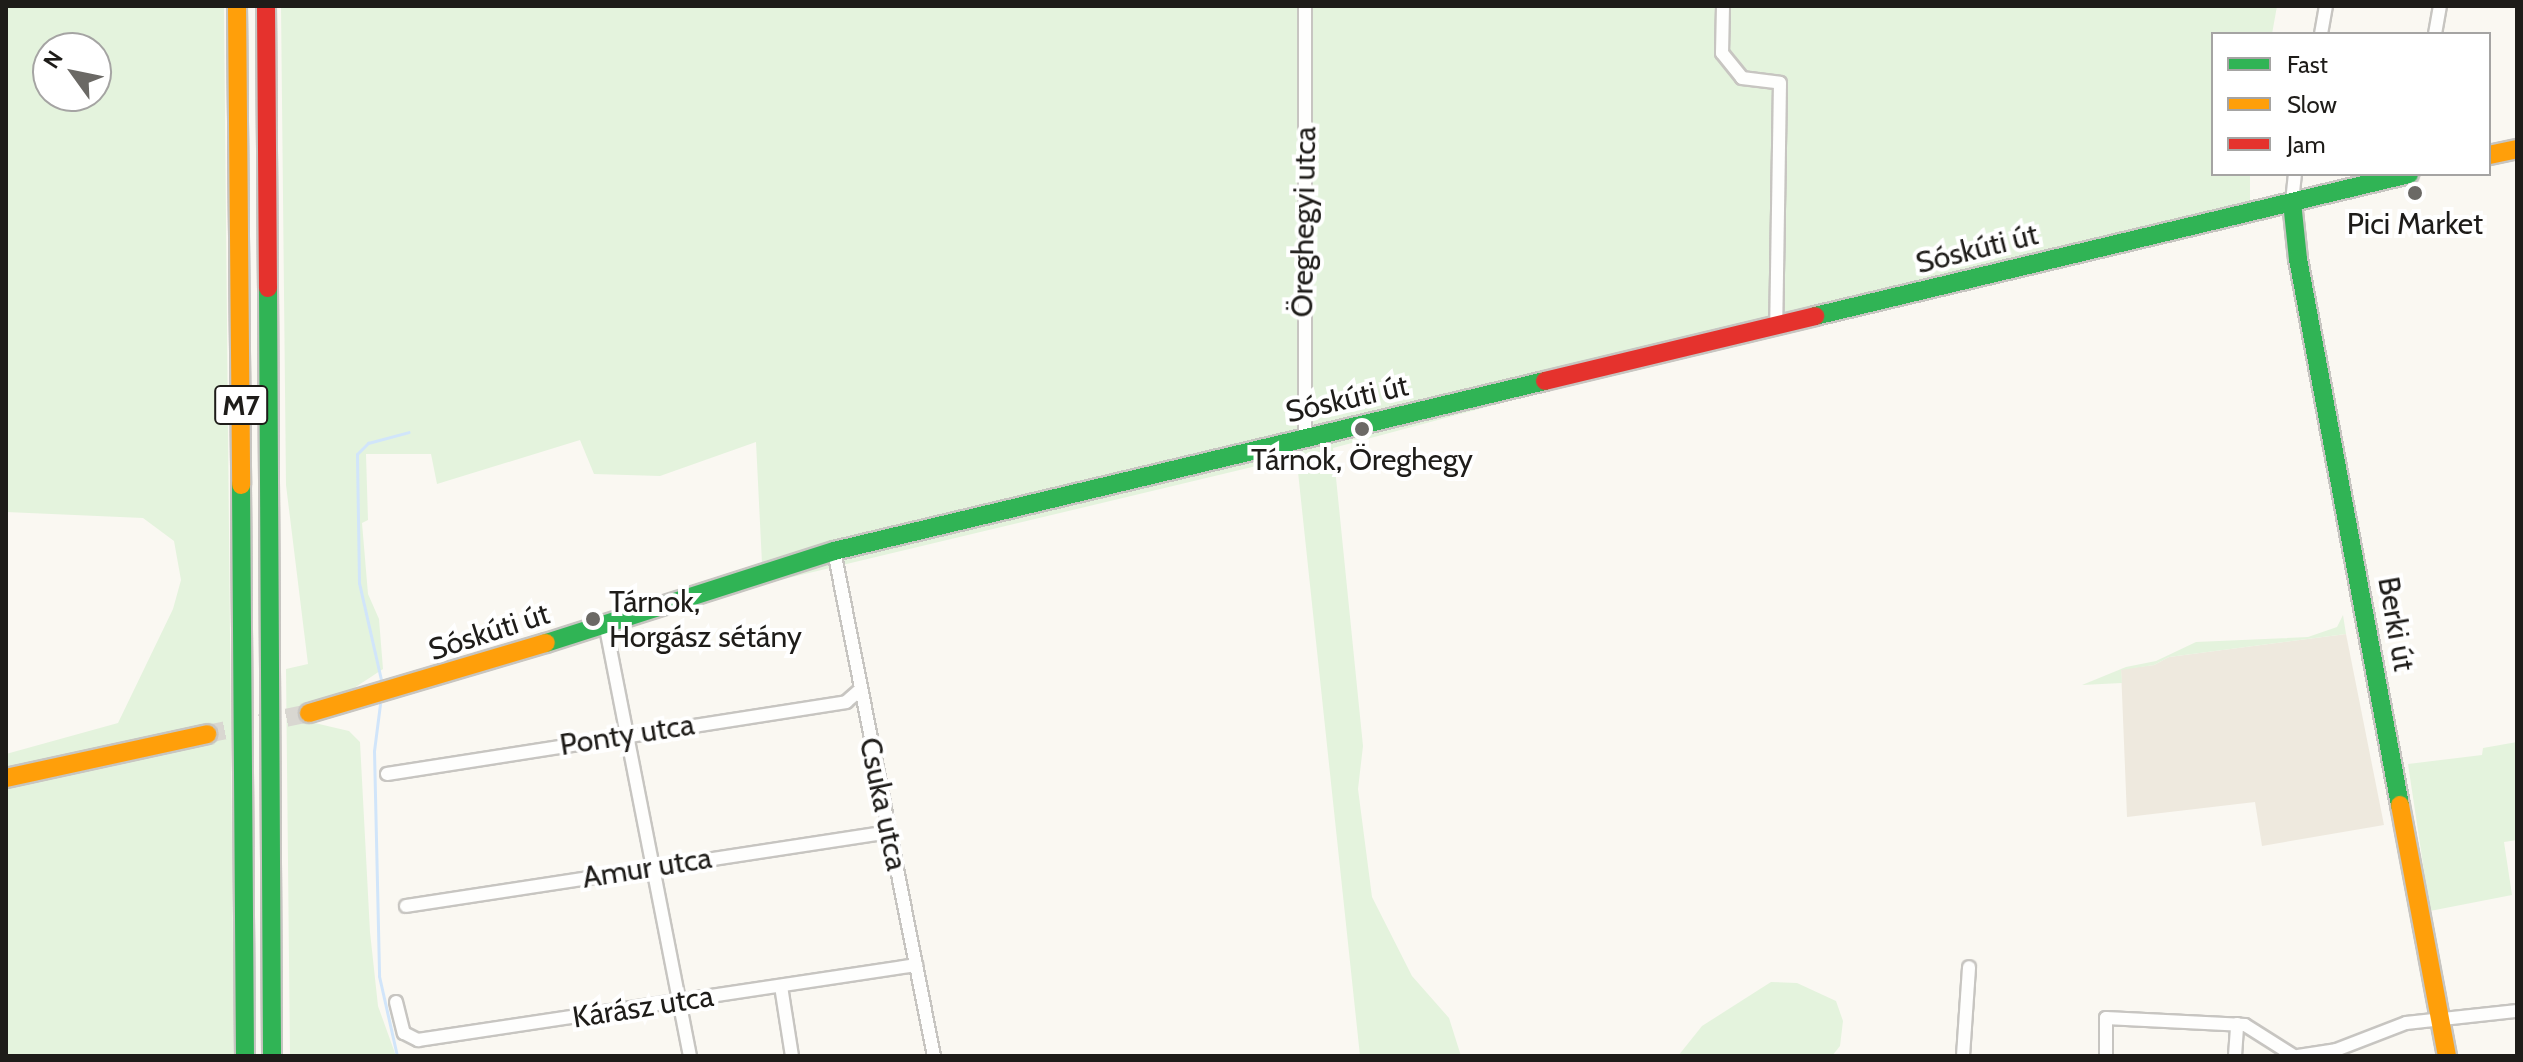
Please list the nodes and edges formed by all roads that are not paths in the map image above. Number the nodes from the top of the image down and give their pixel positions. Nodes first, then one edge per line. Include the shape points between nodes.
1 (237, 6) edge
2 (266, 6) edge
3 (1305, 6) edge
4 (1723, 6) edge
5 (2326, 6) edge
6 (2440, 6) edge
7 (2321, 32) edge
8 (2435, 32) edge
9 (2517, 149) edge
10 (2491, 155) edge
11 (2295, 176) edge
12 (2401, 176) edge
13 (2292, 202) junction
14 (1776, 326) junction
15 (1305, 438) junction
16 (834, 551) junction
17 (605, 623) junction
18 (861, 689) junction
19 (309, 713) tunnel mouth
20 (207, 734) tunnel mouth
21 (626, 736) junction
22 (387, 774) dead end
23 (6, 778) edge
24 (888, 832) junction
25 (652, 867) junction
26 (406, 906) dead end
27 (916, 965) junction
28 (1969, 967) dead end
29 (781, 986) junction
30 (678, 1000) junction
31 (396, 1002) dead end
32 (2517, 1011) edge
33 (2440, 1018) junction
34 (2237, 1024) junction
35 (245, 1056) edge
36 (272, 1056) edge
37 (690, 1056) edge
38 (792, 1056) edge
39 (934, 1056) edge
40 (1963, 1056) edge
41 (2106, 1056) edge
42 (2235, 1056) edge
43 (2296, 1056) edge
44 (2447, 1056) edge

1 - 35 main road, M7
2 - 36 main road, M7
3 - 15 street, Öreghegyi utca
4 - 14 street via 1722,53 1742,78 1780,83
5 - 7 street
6 - 8 street
9 - 10 main road
11 - 13 street
12 - 13 main road, Sóskúti út
13 - 14 main road, Sóskúti út
13 - 33 main road, Berki út via 2298,259
14 - 15 main road, Sóskúti út
15 - 16 main road, Sóskúti út
16 - 17 main road, Sóskúti út
16 - 18 street, Csuka utca
17 - 19 main road, Sóskúti út via 410,687
17 - 21 street
18 - 21 street, Ponty utca via 846,702
18 - 24 street, Csuka utca
20 - 23 main road
21 - 22 street, Ponty utca
21 - 25 street
24 - 25 street, Amur utca
24 - 27 street, Csuka utca
25 - 26 street, Amur utca
25 - 30 street
27 - 29 street, Kárász utca
27 - 39 street, Csuka utca
28 - 40 street
29 - 30 street, Kárász utca
29 - 38 street
30 - 31 street, Kárász utca via 418,1040 404,1033
30 - 37 street
32 - 33 street
33 - 43 street via 2406,1023 2336,1050
33 - 44 main road, Berki út
34 - 41 street via 2106,1018
34 - 42 street
34 - 43 street via 2253,1028

